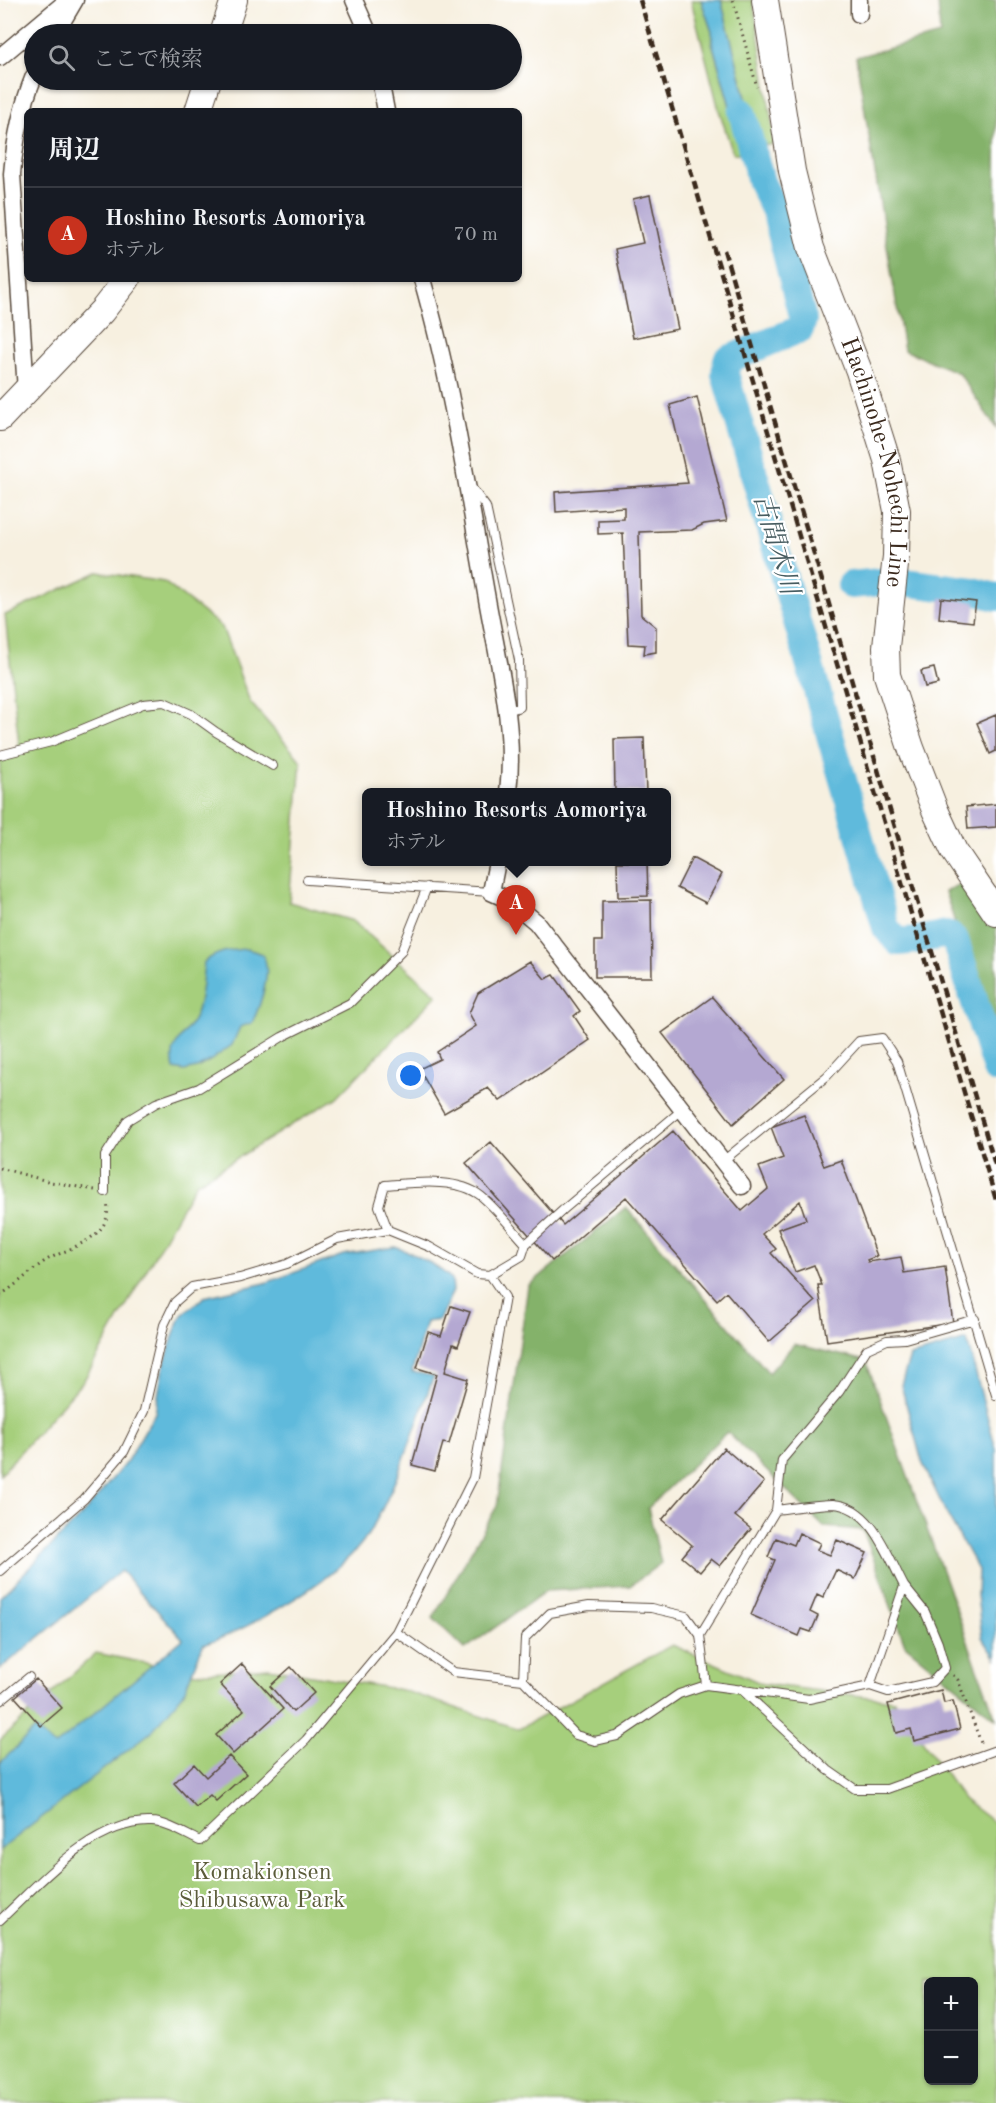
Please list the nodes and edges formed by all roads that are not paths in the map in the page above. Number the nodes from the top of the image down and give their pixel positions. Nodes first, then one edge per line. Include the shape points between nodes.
1 (68, 0) edge
2 (75, 0) edge
3 (234, 0) edge
4 (354, 0) edge
5 (765, 0) edge
6 (39, 24) edge
7 (61, 24) edge
8 (226, 24) edge
9 (365, 24) edge
10 (24, 37) edge
11 (0, 57) edge
12 (29, 90) edge
13 (205, 90) edge
14 (382, 90) edge
15 (199, 108) edge
16 (385, 108) edge
17 (125, 282) edge
18 (423, 282) edge
19 (26, 391) junction
20 (0, 418) edge
21 (0, 755) edge
22 (273, 766) dead end
23 (508, 788) edge
24 (496, 866) edge
25 (307, 880) dead end
26 (986, 884) edge
27 (427, 887) junction
28 (490, 892) junction
29 (996, 913) edge
30 (683, 1109) junction
31 (723, 1161) junction
32 (742, 1186) dead end
33 (105, 1192) road end
34 (388, 1230) junction
35 (526, 1244) junction
36 (490, 1275) junction
37 (975, 1319) junction
38 (996, 1395) edge
39 (776, 1510) junction
40 (0, 1572) edge
41 (904, 1586) junction
42 (396, 1632) junction
43 (700, 1635) junction
44 (28, 1677) dead end
45 (522, 1680) junction
46 (706, 1685) junction
47 (870, 1686) junction
48 (740, 1689) junction
49 (0, 1701) edge
50 (996, 1750) edge
51 (0, 1920) edge

1 - 6 street
2 - 7 street
3 - 8 main road
4 - 9 street
5 - 26 main road, Hachinohe-Nohechi Line via 792,171 811,248 859,371 887,460 897,511 887,675 911,748 954,851
10 - 11 street
12 - 19 street via 14,145 12,174
13 - 15 main road
14 - 16 street
17 - 19 main road
18 - 23 street via 439,338 507,711
19 - 20 main road
21 - 22 lane via 51,742 143,704 164,702 191,714
24 - 28 street
25 - 27 lane
26 - 29 main road, Hachinohe-Nohechi Line
27 - 28 lane
27 - 33 lane via 401,951 350,1002 282,1037 199,1088 156,1103 128,1120 105,1156
28 - 30 street via 510,901 536,922
30 - 31 street
30 - 35 lane
31 - 32 street
31 - 37 lane via 827,1076 859,1041 882,1038 897,1061
34 - 35 lane via 379,1206 385,1185 454,1184 480,1195
34 - 36 lane via 430,1247 477,1274
34 - 40 lane via 337,1239 287,1264 192,1287 175,1302 165,1325 144,1411 124,1452 84,1499
35 - 36 lane via 522,1256
36 - 42 lane via 505,1297 473,1478
37 - 38 lane
37 - 39 lane via 905,1339 887,1340 867,1349 839,1392 782,1460
39 - 41 lane via 833,1504 851,1508 874,1529
39 - 43 lane
41 - 47 lane
41 - 47 lane via 925,1612 945,1668 932,1682 888,1692
42 - 45 lane via 453,1672
42 - 51 lane via 306,1740 200,1840 154,1822 124,1824 92,1839
43 - 45 lane via 686,1616 651,1608 588,1606 550,1613 525,1638
43 - 46 lane
44 - 49 lane
45 - 46 lane via 576,1735 595,1741 617,1736 679,1694
46 - 48 lane
47 - 48 lane via 809,1699
48 - 50 lane via 828,1770 855,1789 887,1789

